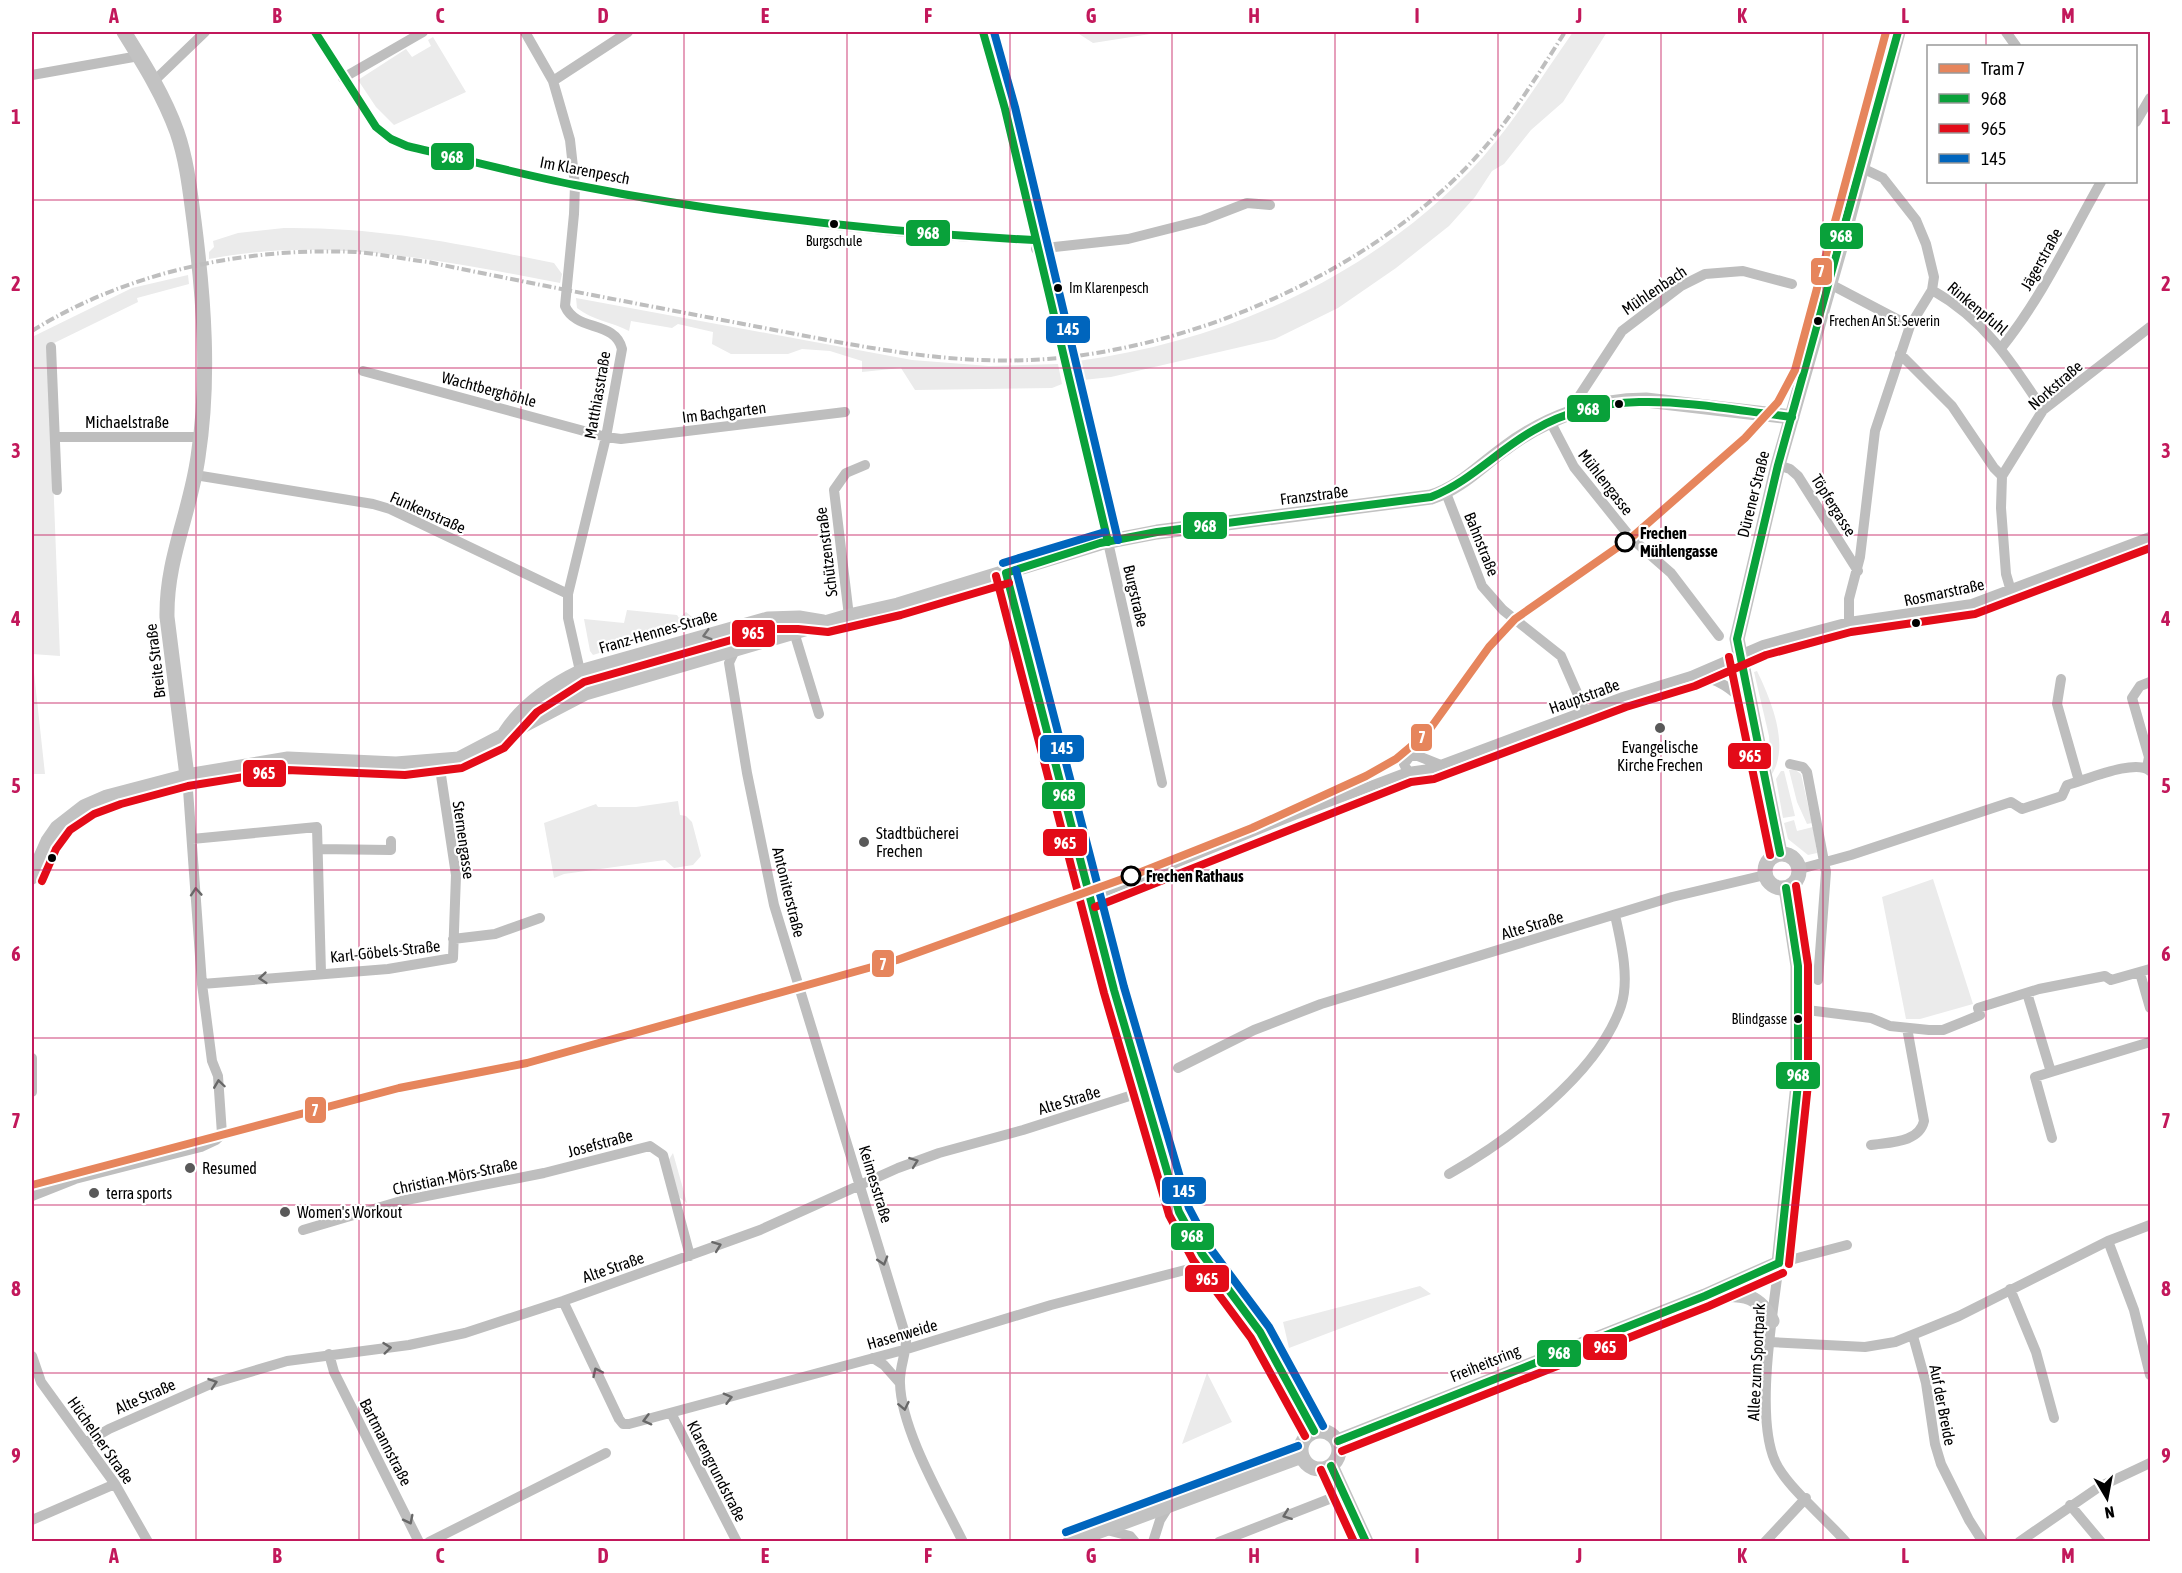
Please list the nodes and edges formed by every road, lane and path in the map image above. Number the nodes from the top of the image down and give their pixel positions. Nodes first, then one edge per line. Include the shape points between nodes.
1 (124, 32) edge
2 (205, 32) edge
3 (315, 32) edge
4 (423, 32) edge
5 (525, 32) edge
6 (628, 32) edge
7 (983, 32) edge
8 (1898, 32) edge
9 (2006, 32) edge
10 (2015, 45) edge
11 (139, 56) junction
12 (32, 75) edge
13 (343, 78) junction
14 (154, 81) junction
15 (553, 81) junction
16 (2151, 98) edge
17 (2137, 120) edge
18 (1862, 168) junction
19 (2100, 183) edge
20 (575, 185) junction
21 (1269, 205) dead end
22 (1035, 244) junction
23 (1792, 284) dead end
24 (1830, 284) junction
25 (1932, 290) junction
26 (1910, 326) junction
27 (2151, 327) edge
28 (51, 347) dead end
29 (2002, 347) junction
30 (1900, 354) junction
31 (363, 371) dead end
32 (1583, 408) junction
33 (2043, 410) junction
34 (845, 412) dead end
35 (1792, 417) junction
36 (1550, 421) junction
37 (55, 437) junction
38 (200, 437) junction
39 (606, 437) junction
40 (865, 465) dead end
41 (1778, 465) junction
42 (195, 475) junction
43 (2002, 476) junction
44 (57, 490) dead end
45 (1446, 492) junction
46 (2151, 537) edge
47 (1108, 542) junction
48 (1858, 571) junction
49 (1006, 573) junction
50 (2011, 591) junction
51 (568, 594) junction
52 (849, 615) junction
53 (826, 622) junction
54 (1849, 622) junction
55 (730, 629) junction
56 (794, 632) junction
57 (1719, 636) dead end
58 (736, 648) junction
59 (1739, 655) junction
60 (580, 672) junction
61 (1691, 676) junction
62 (2061, 679) dead end
63 (2151, 682) edge
64 (585, 693) junction
65 (1749, 706) junction
66 (1585, 711) junction
67 (819, 714) dead end
68 (505, 734) junction
69 (439, 762) junction
70 (1438, 764) junction
71 (1790, 764) dead end
72 (2149, 770) edge
73 (1408, 772) junction
74 (187, 776) junction
75 (2079, 782) junction
76 (1162, 783) dead end
77 (192, 839) junction
78 (391, 841) dead end
79 (318, 849) junction
80 (1780, 853) junction
81 (1824, 863) junction
82 (1800, 869) junction
83 (1765, 875) junction
84 (32, 877) edge
85 (1786, 888) junction
86 (1090, 897) junction
87 (1615, 915) junction
88 (540, 918) dead end
89 (453, 939) junction
90 (453, 958) joint
91 (2145, 971) edge
92 (321, 973) junction
93 (1818, 980) dead end
94 (202, 984) junction
95 (2026, 993) junction
96 (803, 995) joint
97 (2151, 1008) edge
98 (1799, 1009) junction
99 (1907, 1028) junction
100 (2151, 1042) edge
101 (32, 1058) edge
102 (1178, 1068) dead end
103 (2050, 1072) junction
104 (1144, 1091) junction
105 (32, 1092) edge
106 (2052, 1138) dead end
107 (1871, 1145) dead end
108 (544, 1173) joint
109 (1449, 1174) dead end
110 (861, 1185) junction
111 (32, 1196) edge
112 (2151, 1225) edge
113 (303, 1230) dead end
114 (2108, 1241) junction
115 (1847, 1245) dead end
116 (690, 1256) junction
117 (1779, 1263) junction
118 (1190, 1269) dead end
119 (2010, 1288) junction
120 (1706, 1296) junction
121 (563, 1301) junction
122 (1772, 1321) junction
123 (1913, 1336) junction
124 (1770, 1342) junction
125 (907, 1349) junction
126 (329, 1354) junction
127 (32, 1356) edge
128 (873, 1358) junction
129 (2151, 1375) edge
130 (899, 1382) junction
131 (671, 1413) junction
132 (2054, 1418) dead end
133 (1314, 1431) junction
134 (1338, 1441) junction
135 (85, 1443) junction
136 (606, 1453) dead end
137 (1302, 1456) junction
138 (2151, 1463) edge
139 (1331, 1466) junction
140 (115, 1484) junction
141 (1342, 1494) junction
142 (1806, 1498) junction
143 (1170, 1503) junction
144 (2070, 1505) junction
145 (32, 1520) edge
146 (1102, 1529) junction
147 (148, 1542) edge
148 (419, 1542) edge
149 (429, 1542) edge
150 (737, 1542) edge
151 (963, 1542) edge
152 (1070, 1542) edge
153 (1135, 1542) edge
154 (1153, 1542) edge
155 (1219, 1542) edge
156 (1366, 1542) edge
157 (1765, 1542) edge
158 (1846, 1542) edge
159 (1983, 1542) edge
160 (2019, 1542) edge
161 (2102, 1542) edge

1 - 11 street, Breite Straße
2 - 14 street
3 - 13 street, Im Klarenpesch
4 - 13 street
5 - 15 street, Matthiasstraße
6 - 15 street
7 - 22 street, Burgstraße via 1005,109
8 - 18 street, Dürener Straße
9 - 10 street
11 - 12 street
11 - 14 street, Breite Straße
13 - 20 street, Im Klarenpesch via 376,127 391,139
14 - 38 street, Breite Straße via 177,132 188,177 205,332
15 - 20 street, Matthiasstraße via 570,140
16 - 17 street
18 - 24 street, Dürener Straße
18 - 25 street via 1883,178 1916,220 1932,264
19 - 29 street, Jägerstraße via 2049,279
20 - 22 street, Im Klarenpesch via 874,230
20 - 39 street, Matthiasstraße via 565,306 576,321 611,332 622,349
21 - 22 street, Im Klarenpesch via 1247,203 1203,220 1128,239
22 - 47 street, Burgstraße
23 - 32 street, Mühlenbach via 1743,271 1705,274 1682,286 1622,331 1580,395
24 - 26 street
24 - 35 street, Dürener Straße
25 - 26 street
25 - 29 street, Rinkenpfuhl via 1959,308
26 - 30 street
27 - 33 street, Norkstraße
28 - 37 street
29 - 33 street, Rinkenpfuhl
30 - 43 street via 1952,406
30 - 48 street via 1870,453
31 - 39 street, Wachtberghöhle
32 - 35 street, Franzstraße via 1646,400
32 - 36 street, Franzstraße
33 - 43 street, Norkstraße
34 - 39 street, Im Bachgarten via 637,438
35 - 41 street, Dürener Straße
36 - 45 street, Franzstraße via 1527,433
36 - 57 street, Mühlengasse via 1574,467 1631,538 1671,573
37 - 38 street, Michaelstraße
37 - 44 street
38 - 42 street, Breite Straße
39 - 51 street, Matthiasstraße
40 - 52 street, Schützenstraße via 846,473 834,490
41 - 48 street, Töpfergasse via 1798,476
41 - 59 street, Dürener Straße via 1740,620
42 - 51 street, Funkenstraße via 390,509
42 - 74 street, Breite Straße via 192,497 172,556 167,594
43 - 50 street via 2006,574
45 - 47 street, Franzstraße via 1431,498 1157,532
45 - 66 street, Bahnstraße via 1482,586 1503,610 1561,656
46 - 50 street, Rosmarstraße
47 - 49 street, Franzstraße
47 - 76 street, Burgstraße
48 - 54 street via 1850,599
49 - 52 street, Franzstraße via 898,605
49 - 86 street
50 - 54 street, Rosmarstraße via 1953,609
51 - 60 street, Matthiasstraße via 568,618
52 - 53 street, Franzstraße
53 - 55 street, Franz-Hennes-Straße via 768,619
53 - 56 street, Franz-Hennes-Straße
54 - 59 street, Rosmarstraße
55 - 58 street
55 -> 60 street, Franz-Hennes-Straße
56 - 58 street, Franz-Hennes-Straße
56 - 67 street
58 - 64 street, Franz-Hennes-Straße
58 - 96 street, Antoniterstraße via 729,663 752,795 774,905
59 - 61 street, Hauptstraße
59 - 65 street
60 - 64 street, Matthiasstraße
60 - 68 street, Franz-Hennes-Straße via 563,680 516,716
61 - 65 street via 1705,676 1721,683
61 - 66 street, Hauptstraße
62 - 75 street via 2057,704
63 - 72 street via 2134,692 2132,698
64 - 68 street, Franz-Hennes-Straße
65 - 80 street
66 - 70 street, Hauptstraße
68 - 69 street, Franz-Hennes-Straße via 467,756
69 - 74 street, Franz-Hennes-Straße via 384,764 288,759
69 - 89 street, Sternengasse via 456,875
70 - 73 street, Hauptstraße
70 - 73 street, Hauptstraße via 1410,756 1404,764
71 - 81 street via 1808,772
72 - 75 street via 2131,766
73 - 86 street, Hauptstraße
74 - 77 street, Breite Straße
74 - 84 street, Franz-Hennes-Straße via 107,796 70,816 48,841
75 - 81 street via 2067,785 2062,796 2022,810 2011,802
77 - 79 street, Karl-Göbels-Straße via 317,827
94 -> 77 street, Breite Straße
78 - 79 street via 391,850
79 - 92 street, Karl-Göbels-Straße
80 - 82 street via 1791,855
80 - 83 street via 1766,863
81 - 82 street
81 - 93 street
82 - 85 street via 1795,883
83 - 85 street via 1773,886
83 - 87 street, Alte Straße
85 - 98 street via 1798,966
86 - 104 street
87 - 102 street, Alte Straße via 1293,1014
87 - 109 street via 1624,990 1622,1005 1604,1038 1566,1086 1531,1119 1507,1139
88 - 89 street via 495,934
89 - 90 street, Sternengasse
90 - 92 street, Karl-Göbels-Straße via 388,969
91 - 95 street
91 - 97 street
92 -> 94 street, Karl-Göbels-Straße
111 -> 94 street, Breite Straße via 75,1179 201,1148 222,1134 218,1076 212,1061
95 - 99 street via 1978,1008 1980,1015 1943,1030
95 - 103 street
96 - 110 street, Keimesstraße
98 - 99 street via 1871,1018
98 - 117 street via 1798,1084
99 - 107 street via 1923,1128 1906,1139
100 - 103 street
101 - 105 street
103 - 106 street via 2035,1077
110 -> 104 street, Alte Straße via 939,1153
104 - 133 street via 1184,1226 1251,1318
108 - 113 street, Christian-Mörs-Straße via 401,1201
108 - 116 street, Josefstraße via 643,1147 655,1148 666,1164
116 -> 110 street, Alte Straße
110 -> 125 street, Keimesstraße
112 - 114 street
114 - 119 street
114 - 129 street via 2134,1310
115 - 117 street
116 - 121 street, Alte Straße
117 - 120 street, Freiheitsring
117 - 122 street, Allee zum Sportpark
118 - 125 street, Hasenweide via 1051,1305
119 - 123 street
119 - 132 street via 2036,1352
120 - 122 street via 1748,1295 1763,1304
120 - 134 street, Freiheitsring
126 -> 121 street, Alte Straße via 409,1346 465,1333
131 -> 121 street, Hasenweide via 623,1424
122 - 124 street, Allee zum Sportpark
123 - 124 street via 1865,1347
123 - 159 street, Auf der Breide via 1941,1464
124 - 142 street, Allee zum Sportpark via 1766,1417 1771,1451 1786,1480
125 - 128 street, Hasenweide
125 - 130 street, Keimesstraße
135 -> 126 street, Alte Straße via 213,1383 287,1361
126 -> 148 street, Bartmannstraße via 334,1372
127 - 135 street, Hüchelner Straße via 41,1382
128 - 130 street
131 -> 128 street, Hasenweide
130 -> 151 street, Keimesstraße via 905,1413 927,1470
131 - 150 street, Klarengrundstraße
133 - 134 street via 1328,1432
133 - 137 street via 1305,1438
134 - 139 street via 1340,1452
135 - 140 street, Hüchelner Straße
136 - 149 street
137 - 139 street via 1314,1468
137 - 143 street
138 - 144 street
139 - 141 street
140 - 145 street
140 - 147 street, Hüchelner Straße
141 -> 155 street
141 - 156 street
142 - 157 street
142 - 158 street, Allee zum Sportpark
143 - 146 street
143 - 154 street
144 - 160 street
144 - 161 street
146 - 152 street
146 - 153 street via 1130,1536

